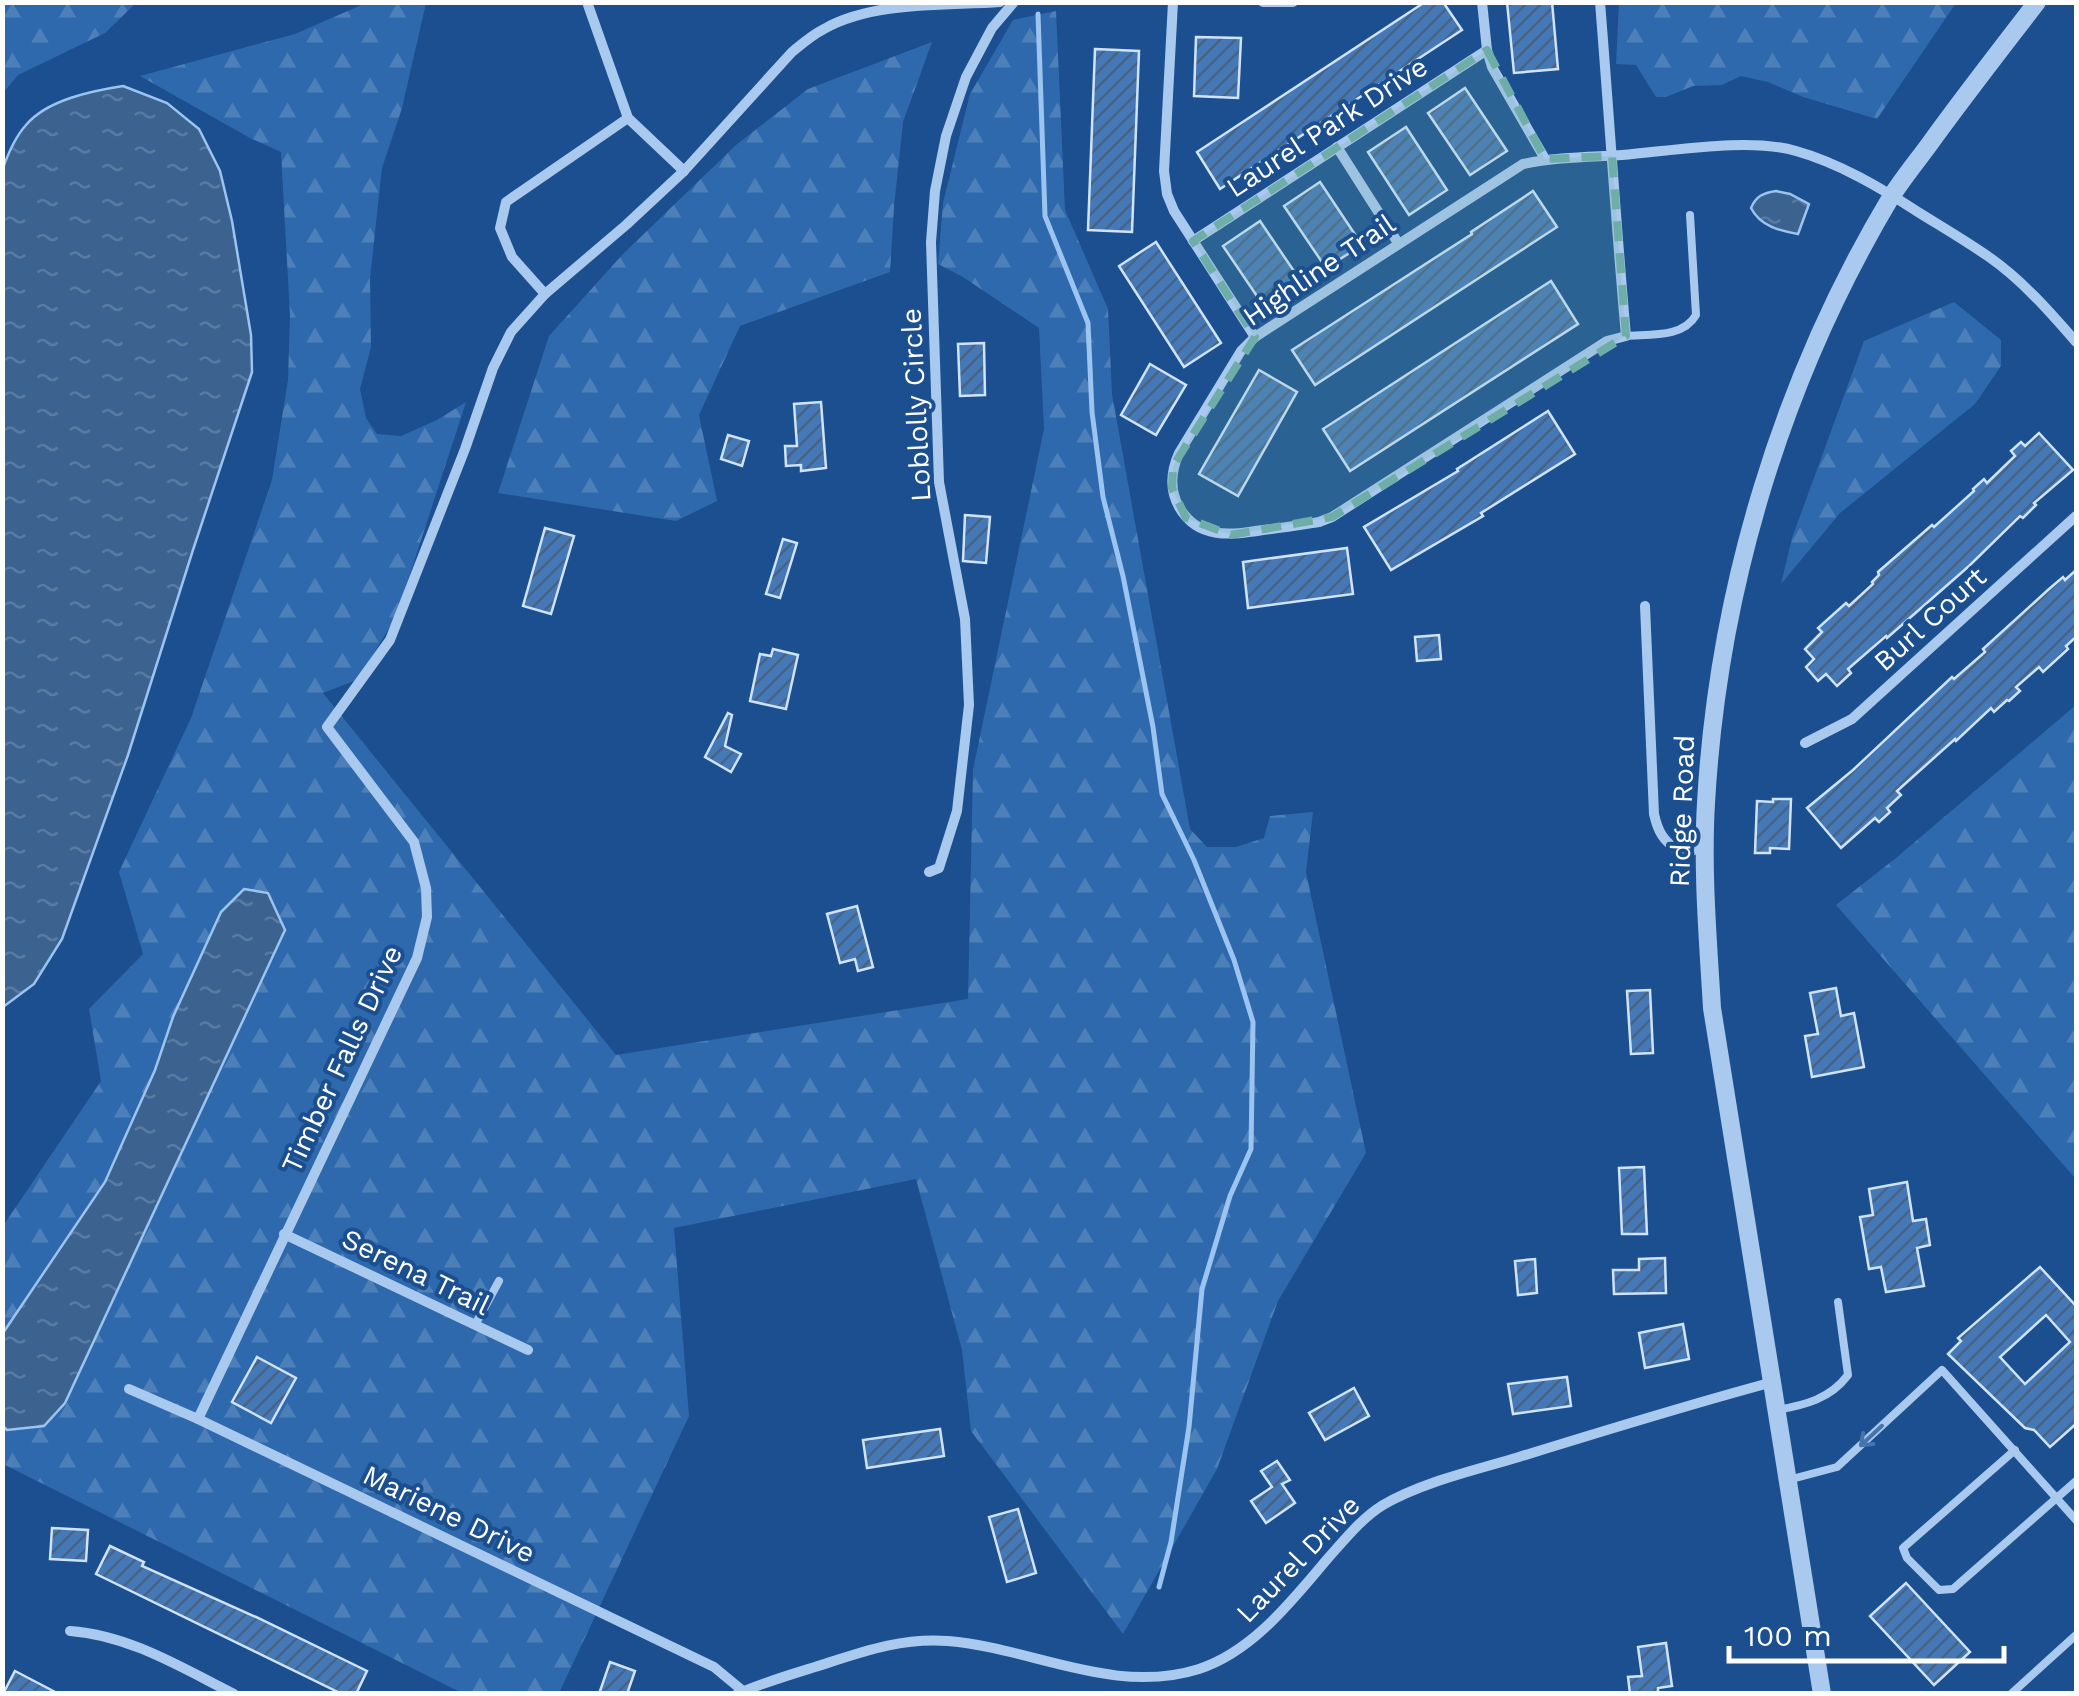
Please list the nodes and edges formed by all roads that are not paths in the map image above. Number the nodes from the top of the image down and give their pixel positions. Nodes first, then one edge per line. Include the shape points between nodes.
1 (587, 2) edge
2 (1000, 2) edge
3 (1014, 2) edge
4 (1173, 2) edge
5 (1264, 2) edge
6 (1293, 2) edge
7 (1482, 2) edge
8 (1600, 2) edge
9 (2037, 2) edge
10 (1486, 50) junction
11 (628, 118) junction
12 (1338, 147) junction
13 (1612, 156) junction
14 (1545, 160) junction
15 (684, 171) junction
16 (1892, 195) junction
17 (1690, 215) dead end
18 (1192, 241) junction
19 (1398, 243) junction
20 (545, 294) junction
21 (1255, 336) junction
22 (1626, 336) junction
23 (2076, 342) edge
24 (2076, 516) edge
25 (1645, 606) dead end
26 (1805, 743) dead end
27 (1705, 850) junction
28 (929, 872) dead end
29 (284, 1234) junction
30 (499, 1281) dead end
31 (1838, 1302) dead end
32 (475, 1325) junction
33 (528, 1350) dead end
34 (1773, 1382) junction
35 (130, 1389) dead end
36 (1777, 1410) junction
37 (198, 1419) junction
38 (2015, 1450) junction
39 (1788, 1480) junction
40 (2076, 1482) edge
41 (2058, 1497) junction
42 (2076, 1520) edge
43 (70, 1631) dead end
44 (2076, 1635) edge
45 (740, 1692) edge
46 (234, 1694) edge
47 (1822, 1694) edge
48 (2011, 1694) edge

1 - 11 street
2 - 15 street via 875,11 824,28 792,52
3 - 28 street, Loblolly Circle via 966,77 935,190 930,242 939,482 966,620 969,705 956,811 938,868
4 - 18 street via 1164,172 1167,194
5 - 6 street
7 - 10 street
8 - 13 street
9 - 16 street, Ridge Road
10 - 12 street, Laurel Park Drive
10 - 14 street
11 - 15 street
11 - 20 street via 506,202 500,228 512,257
12 - 18 street, Laurel Park Drive
12 - 19 street
13 - 14 street, Highline Trail
13 - 16 street, Highline Trail via 1774,146
13 - 22 street
14 - 19 street, Highline Trail via 1523,164
15 - 20 street
16 - 23 street, Highline Trail via 1992,259
16 - 27 street, Ridge Road via 1811,356 1748,536 1716,695
17 - 22 lane via 1696,314 1690,326
18 - 21 street
19 - 21 street, Highline Trail
20 - 29 street, Timber Falls Drive via 510,332 493,368 390,640 327,727 414,842 427,917 403,990
21 - 22 street, Highline Trail via 1174,466 1176,503 1212,534 1332,517 1607,341
24 - 26 street, Burl Court via 1852,719
25 - 27 street via 1657,830 1678,851
27 - 34 street, Ridge Road via 1712,1008
29 - 32 street, Serena Trail
29 - 37 street, Timber Falls Drive
30 - 32 lane
31 - 36 lane via 1848,1375 1809,1404
32 - 33 street, Serena Trail
34 - 36 street, Ridge Road
34 - 45 street, Laurel Drive via 1393,1499 1354,1528 1252,1639 1201,1669 1148,1680 1117,1677 924,1640 874,1648
35 - 37 street, Mariene Drive
36 - 39 street, Ridge Road
37 - 45 street, Mariene Drive via 714,1667
38 -> 39 lane via 1942,1370 1837,1467
38 - 41 lane
38 - 41 lane via 1903,1548 1907,1558 1939,1590 1953,1589
39 - 47 street, Ridge Road
40 - 41 lane
41 - 42 lane
43 - 46 street via 142,1649
44 - 48 lane

